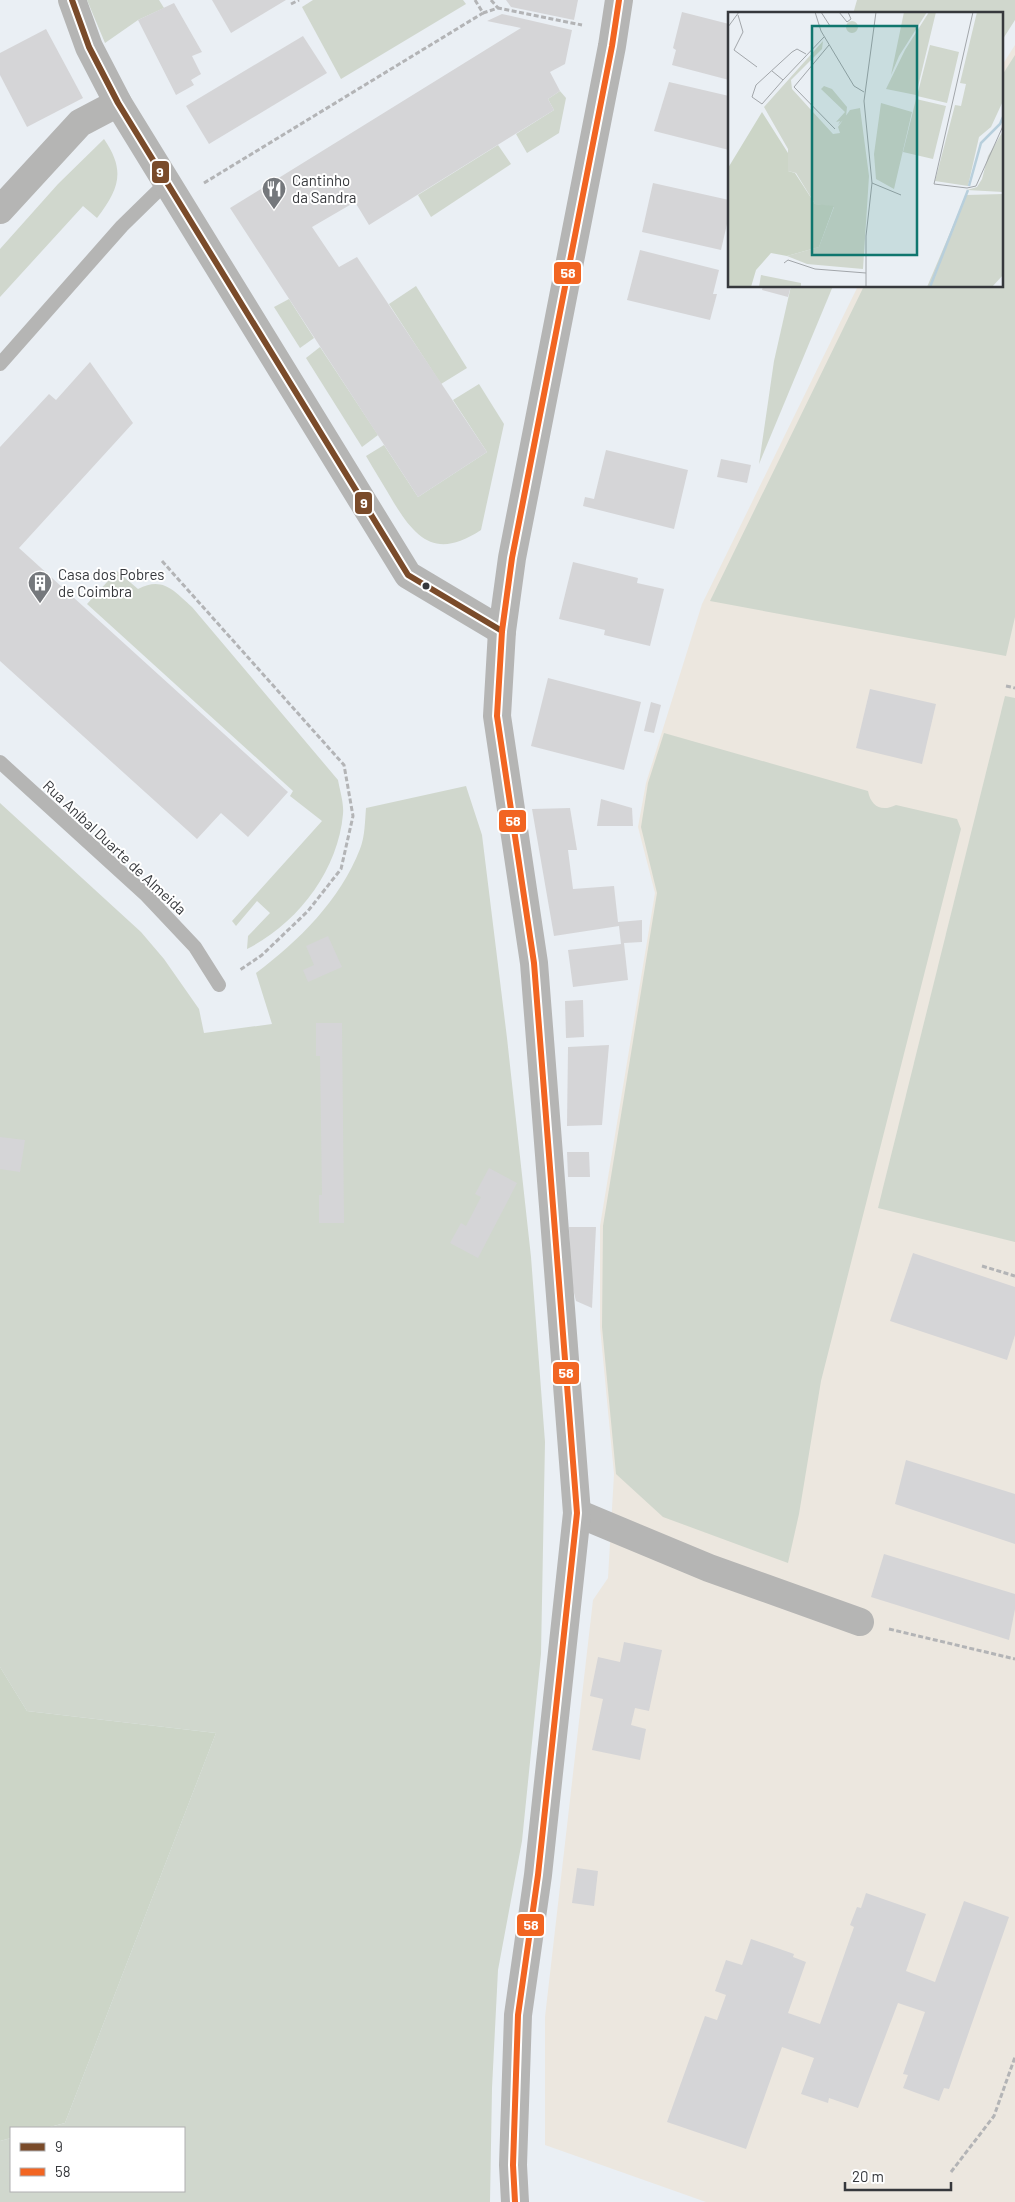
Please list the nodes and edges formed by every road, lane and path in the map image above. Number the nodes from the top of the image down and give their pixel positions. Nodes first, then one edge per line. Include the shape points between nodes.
1 (72, 0) edge
2 (299, 0) edge
3 (474, 0) edge
4 (491, 0) edge
5 (619, 0) edge
6 (291, 4) dead end
7 (498, 8) junction
8 (483, 13) junction
9 (614, 32) junction
10 (118, 102) junction
11 (168, 181) junction
12 (207, 181) dead end
13 (0, 210) edge
14 (0, 364) edge
15 (162, 561) dead end
16 (502, 631) junction
17 (1006, 686) dead end
18 (1015, 688) edge
19 (0, 762) edge
20 (220, 985) joint
21 (982, 1266) dead end
22 (1015, 1276) edge
23 (577, 1513) junction
24 (860, 1622) joint
25 (1015, 1659) edge
26 (1015, 2057) edge
27 (951, 2172) dead end
28 (515, 2202) edge

1 - 10 street via 89,47
2 - 6 path
3 - 8 path
4 - 7 path
5 - 9 street
7 - 8 path
7 - 9 path
8 - 12 path
9 - 16 street via 514,549
10 - 11 street
10 - 13 street via 80,123
11 - 14 lane via 122,226
11 - 16 street via 408,575
15 - 20 path via 344,765 353,816 341,869 314,904 262,955
16 - 23 street via 497,716 534,963
17 - 18 path
19 - 20 lane, Rua Aníbal Duarte de Almeida via 145,894 195,947
21 - 22 path
23 - 24 street via 709,1568
23 - 28 street via 538,1875 518,2015 513,2165
24 - 25 path
26 - 27 path via 994,2116

